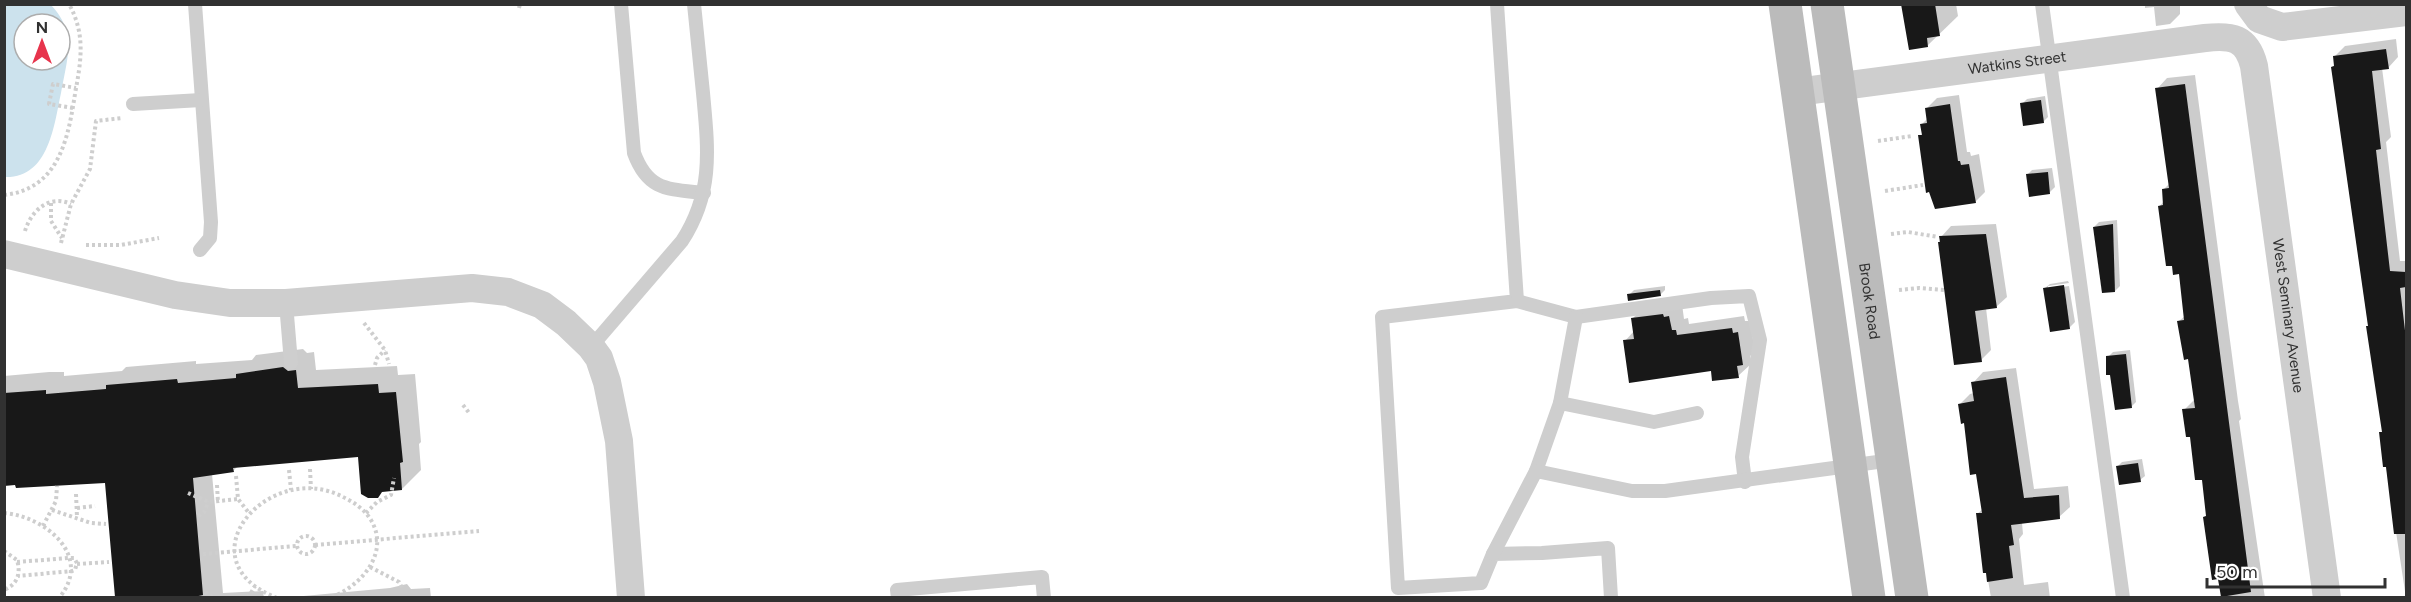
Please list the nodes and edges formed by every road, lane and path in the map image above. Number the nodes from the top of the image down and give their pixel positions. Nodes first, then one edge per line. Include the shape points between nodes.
1 (69, 4) edge
2 (195, 4) edge
3 (621, 4) edge
4 (694, 4) edge
5 (1497, 4) edge
6 (1785, 4) edge
7 (1827, 4) edge
8 (2042, 4) edge
9 (2254, 12) edge
10 (2406, 12) edge
11 (2237, 39) joint
12 (2050, 60) junction
13 (1840, 87) junction
14 (76, 88) junction
15 (1797, 92) junction
16 (201, 100) junction
17 (133, 104) dead end
18 (73, 108) junction
19 (125, 117) dead end
20 (1912, 136) dead end
21 (1878, 141) dead end
22 (1923, 185) dead end
23 (1885, 191) dead end
24 (704, 193) junction
25 (4, 195) edge
26 (51, 203) junction
27 (71, 204) junction
28 (18, 230) dead end
29 (25, 231) junction
30 (34, 233) dead end
31 (1891, 234) dead end
32 (53, 237) dead end
33 (1938, 237) dead end
34 (159, 238) dead end
35 (62, 239) junction
36 (71, 242) dead end
37 (61, 246) dead end
38 (80, 246) dead end
39 (200, 250) dead end
40 (4, 254) edge
41 (1899, 290) dead end
42 (1946, 291) dead end
43 (1517, 301) junction
44 (286, 303) junction
45 (1576, 317) junction
46 (362, 319) dead end
47 (591, 347) junction
48 (385, 350) junction
49 (291, 363) dead end
50 (388, 364) dead end
51 (375, 365) dead end
52 (1560, 403) junction
53 (463, 405) dead end
54 (1697, 413) dead end
55 (470, 414) dead end
56 (1892, 460) junction
57 (1849, 466) junction
58 (310, 469) dead end
59 (289, 470) dead end
60 (1536, 471) junction
61 (236, 476) dead end
62 (394, 478) dead end
63 (1745, 482) junction
64 (218, 485) dead end
65 (57, 486) dead end
66 (311, 489) junction
67 (291, 490) junction
68 (188, 493) dead end
69 (76, 494) dead end
70 (238, 499) junction
71 (209, 502) junction
72 (218, 503) junction
73 (95, 506) dead end
74 (77, 508) junction
75 (52, 510) junction
76 (4, 513) edge
77 (249, 513) junction
78 (366, 513) junction
79 (198, 516) dead end
80 (77, 518) junction
81 (106, 524) dead end
82 (44, 526) junction
83 (479, 531) dead end
84 (377, 539) junction
85 (315, 545) junction
86 (296, 546) junction
87 (4, 551) edge
88 (234, 551) junction
89 (203, 554) dead end
90 (1493, 554) junction
91 (69, 558) junction
92 (17, 562) junction
93 (109, 562) dead end
94 (77, 564) junction
95 (370, 567) junction
96 (70, 572) junction
97 (18, 576) junction
98 (255, 586) junction
99 (402, 588) dead end
100 (4, 590) edge
101 (206, 592) dead end
102 (59, 597) edge
103 (214, 597) edge
104 (248, 597) edge
105 (278, 597) edge
106 (329, 597) edge
107 (631, 597) edge
108 (898, 597) edge
109 (1044, 597) edge
110 (1611, 597) edge
111 (1869, 597) edge
112 (1912, 597) edge
113 (2123, 597) edge
114 (2327, 597) edge

1 - 14 path via 81,37
2 - 16 lane
3 - 24 lane via 634,153 639,167 649,180 664,189
4 - 24 lane via 707,141
5 - 43 lane
6 - 15 main road
7 - 13 main road, Brook Road
8 - 12 lane
9 - 10 street via 2274,26 2291,28
11 - 12 street, Watkins Street via 2205,38
11 - 114 street, West Seminary Avenue via 2247,49 2254,66
12 - 13 street, Watkins Street
12 - 113 lane
13 - 15 street, Watkins Street
13 - 56 main road, Brook Road
14 - 18 path
14 - 18 path via 53,84 50,104
15 - 57 main road
16 - 17 lane
16 - 39 lane via 212,222 210,238
18 - 25 path via 65,144 47,176 24,191
19 - 27 path via 96,121 90,169
20 - 21 path
22 - 23 path
24 - 47 lane via 682,241
26 - 27 path
26 - 29 path via 34,212
26 - 35 path via 51,221
27 - 35 path
28 - 29 path
29 - 30 path
31 - 33 path via 1908,232
32 - 35 path
34 - 38 path via 121,245
35 - 36 path
35 - 37 path
40 - 44 street via 193,298 230,303
41 - 42 path
43 - 45 lane
43 - 90 lane via 1382,316 1398,588 1481,583
44 - 47 street via 472,288 497,291 519,295 542,306
44 - 49 lane
45 - 52 lane
45 - 63 lane via 1749,296 1760,340 1742,457
46 - 48 path
47 - 107 street via 604,370 616,419
48 - 50 path
48 - 51 path
52 - 54 lane via 1654,422
52 - 60 lane
53 - 55 path
56 - 57 lane
56 - 112 main road, Brook Road
57 - 63 lane
57 - 111 main road
58 - 66 path
59 - 67 path
60 - 63 lane via 1632,491
60 - 90 lane
61 - 70 path
62 - 78 path via 391,495
64 - 72 path
65 - 75 path
66 - 67 path
66 - 78 path via 342,496
67 - 77 path via 262,502
68 - 71 path
69 - 74 path
70 - 72 path
70 - 77 path
71 - 72 path
71 - 79 path
73 - 74 path
74 - 80 path
75 - 80 path
75 - 82 path
76 - 82 path
77 - 88 path via 238,528
78 - 84 path
80 - 81 path
82 - 91 path via 60,538
83 - 84 path
84 - 85 path
84 - 95 path
85 - 86 path via 308,554 299,552
85 - 86 path via 305,536 299,538
86 - 88 path
87 - 92 path
88 - 89 path
88 - 98 path via 242,573
90 - 110 lane via 1608,548
91 - 92 path
91 - 94 path
91 - 96 path
92 - 97 path
93 - 94 path
94 - 96 path
95 - 99 path via 399,582
95 - 106 path via 346,590
96 - 97 path
96 - 102 path
97 - 100 path
98 - 104 path
98 - 105 path
101 - 103 path
108 - 109 lane via 897,590 1042,577

